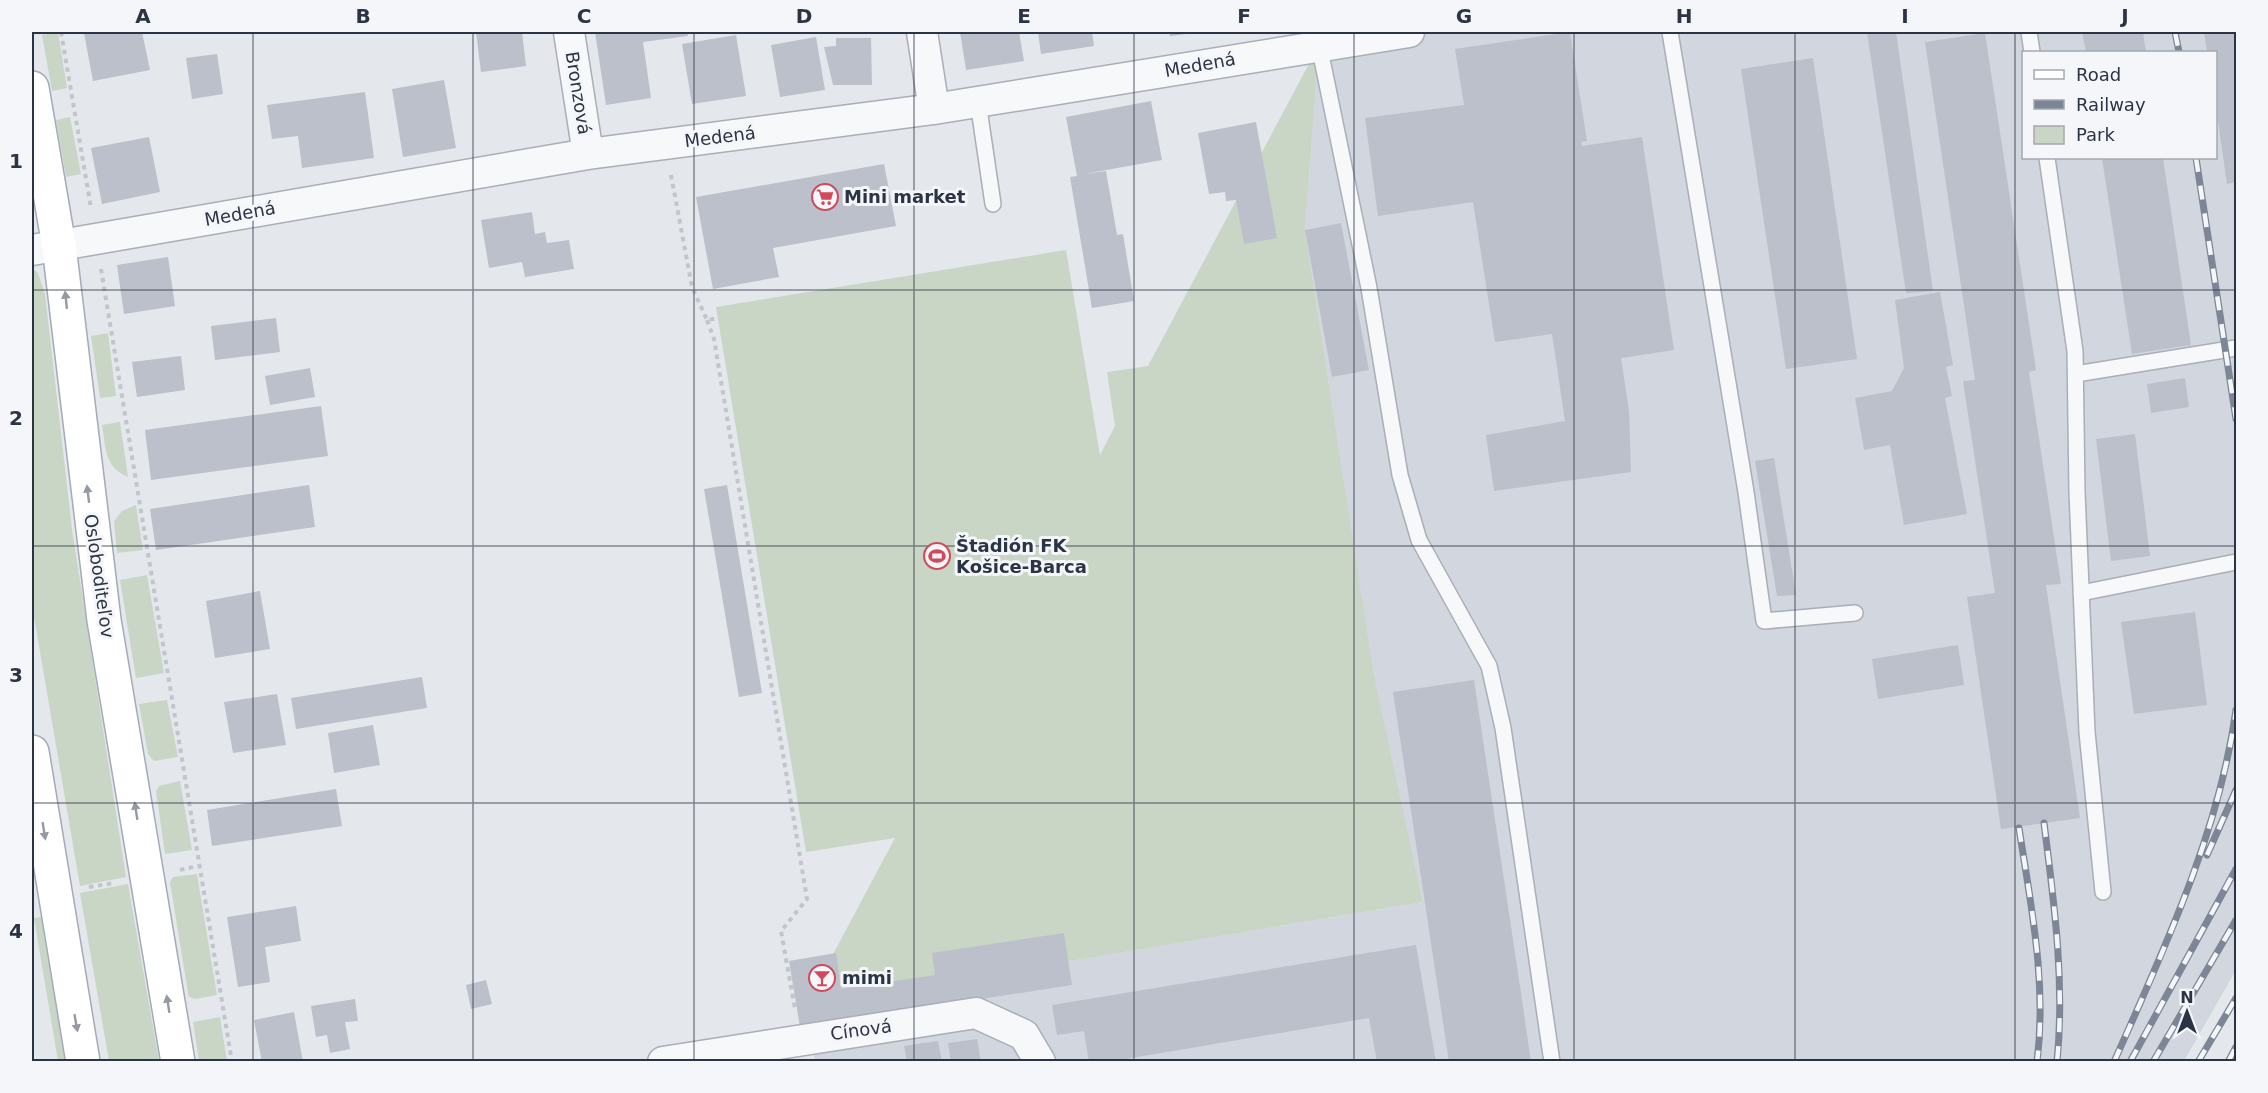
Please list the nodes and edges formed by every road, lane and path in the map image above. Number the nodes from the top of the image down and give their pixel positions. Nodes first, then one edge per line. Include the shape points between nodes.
1 (61, 32) edge
2 (569, 32) edge
3 (921, 32) edge
4 (1409, 32) edge
5 (1670, 32) edge
6 (2029, 32) edge
7 (1273, 42) edge
8 (1319, 45) junction
9 (2032, 51) edge
10 (32, 88) edge
11 (978, 102) junction
12 (934, 109) junction
13 (588, 154) junction
14 (2047, 159) edge
15 (669, 169) dead end
16 (993, 204) dead end
17 (97, 238) junction
18 (45, 248) edge
19 (718, 318) dead end
20 (706, 320) junction
21 (2236, 348) edge
22 (2076, 374) junction
23 (2236, 562) edge
24 (2081, 593) junction
25 (1855, 613) dead end
26 (32, 752) edge
27 (2103, 892) dead end
28 (800, 1039) junction
29 (83, 1062) edge
30 (178, 1062) edge
31 (232, 1062) edge
32 (663, 1062) edge
33 (1040, 1062) edge
34 (1552, 1062) edge

1 - 17 path
2 - 13 street, Bronzová
3 - 12 street
4 - 8 street, Medená
5 - 25 lane via 1764,621
6 - 9 lane
7 - 8 street, Medená
7 - 11 street, Medená
8 - 34 lane via 1370,288 1400,475 1419,540 1489,666 1503,728
10 - 18 main road, Osloboditeľov
11 - 12 street, Medená
11 - 16 lane
12 - 13 street, Medená
13 - 17 street, Medená
14 - 22 lane via 2076,351
15 - 20 path via 692,287
17 - 18 street, Medená
17 - 31 path
30 -> 18 main road, Osloboditeľov
19 - 20 path
20 - 28 path via 714,339 807,899 781,931
21 - 22 lane
22 - 24 lane
23 - 24 lane
24 - 27 lane via 2087,732
26 -> 29 main road
28 - 32 street, Cínová
28 - 33 street, Cínová via 976,1013 1024,1035

